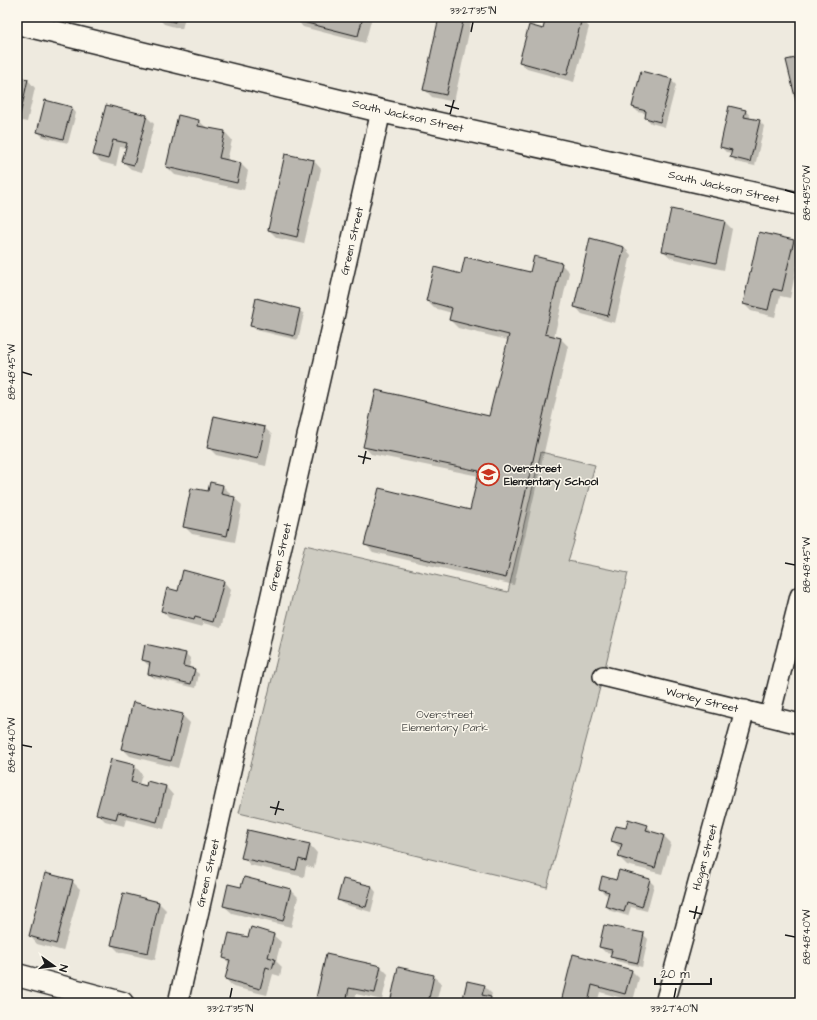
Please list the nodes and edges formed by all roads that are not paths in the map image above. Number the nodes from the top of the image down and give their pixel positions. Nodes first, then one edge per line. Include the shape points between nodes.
1 (17, 23) edge
2 (381, 111) junction
3 (800, 204) edge
4 (800, 596) edge
5 (603, 676) dead end
6 (745, 710) junction
7 (770, 716) junction
8 (800, 724) edge
9 (17, 975) edge
10 (122, 1003) edge
11 (178, 1003) edge
12 (665, 1003) edge

1 - 2 main road, South Jackson Street
2 - 3 main road, South Jackson Street
2 - 11 street, Green Street
4 - 7 street
5 - 6 street, Worley Street
6 - 7 street, Worley Street
6 - 12 street, Hogan Street
7 - 8 street, Worley Street
9 - 10 main road

